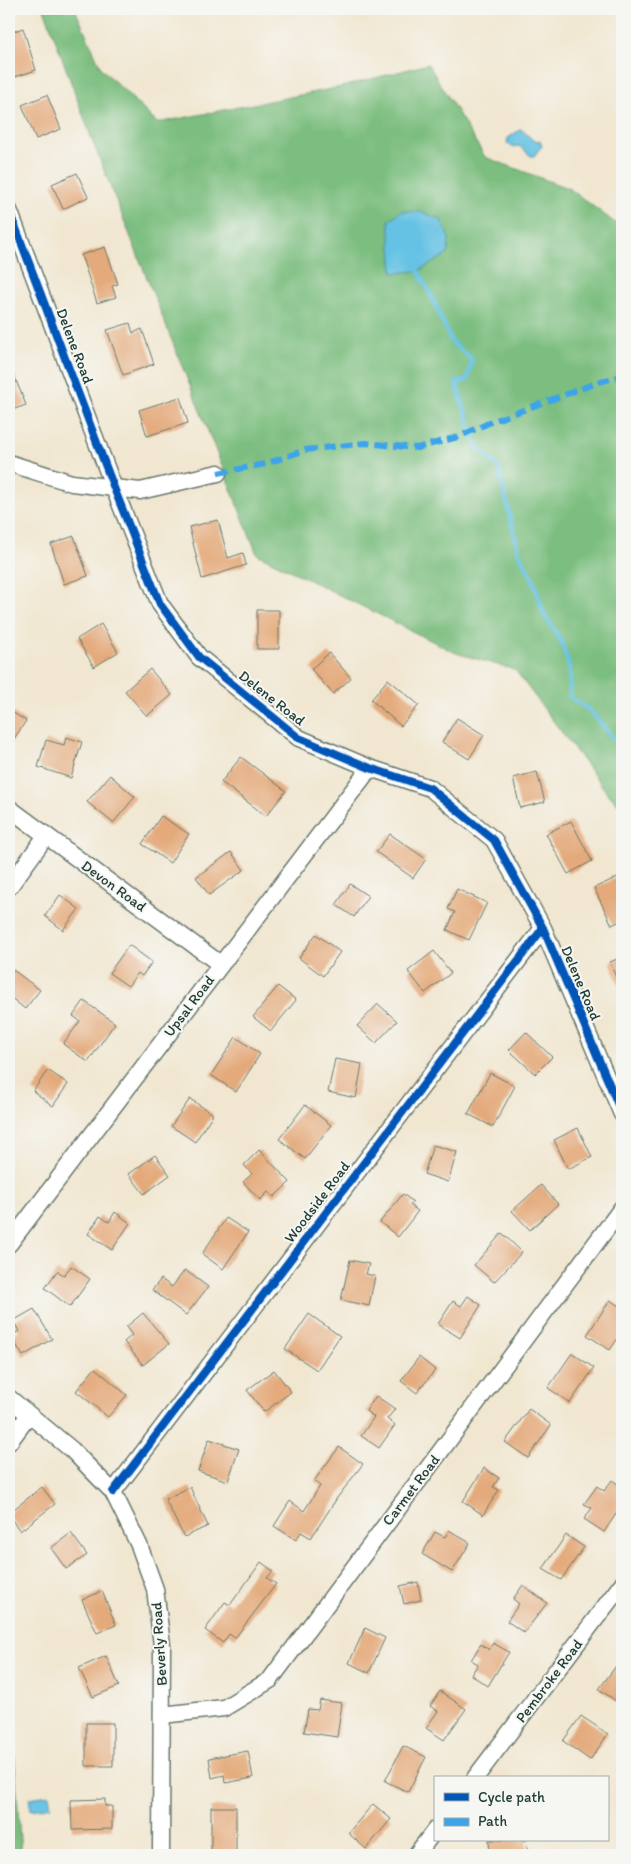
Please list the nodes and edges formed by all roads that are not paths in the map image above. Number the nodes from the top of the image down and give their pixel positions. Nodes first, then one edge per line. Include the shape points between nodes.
1 (9, 210) edge
2 (9, 463) edge
3 (218, 473) dead end
4 (114, 488) junction
5 (370, 768) junction
6 (9, 808) edge
7 (46, 836) junction
8 (9, 887) edge
9 (543, 928) junction
10 (220, 964) junction
11 (622, 1114) edge
12 (622, 1208) edge
13 (9, 1244) edge
14 (9, 1398) edge
15 (29, 1415) junction
16 (9, 1442) edge
17 (113, 1492) junction
18 (622, 1584) edge
19 (162, 1715) junction
20 (477, 1776) edge
21 (434, 1831) edge
22 (162, 1855) edge
23 (416, 1855) edge

1 - 4 street, Delene Road
2 - 4 street via 72,483
3 - 4 street via 140,491
4 - 5 street, Delene Road via 160,604 199,657 299,738
5 - 9 street, Delene Road via 430,788 494,840
5 - 10 street, Upsal Road
6 - 7 street, Devon Road
7 - 8 street
7 - 10 street, Devon Road
9 - 11 street, Delene Road
9 - 17 street, Woodside Road
10 - 13 street, Upsal Road
12 - 19 street, Carmet Road via 270,1680 224,1708
14 - 15 street, Beverly Road
15 - 16 street
15 - 17 street, Beverly Road via 72,1450
17 - 19 street, Beverly Road via 139,1545 155,1589 162,1645
18 - 20 street, Pembroke Road
19 - 22 street, Beverly Road
21 - 23 street

